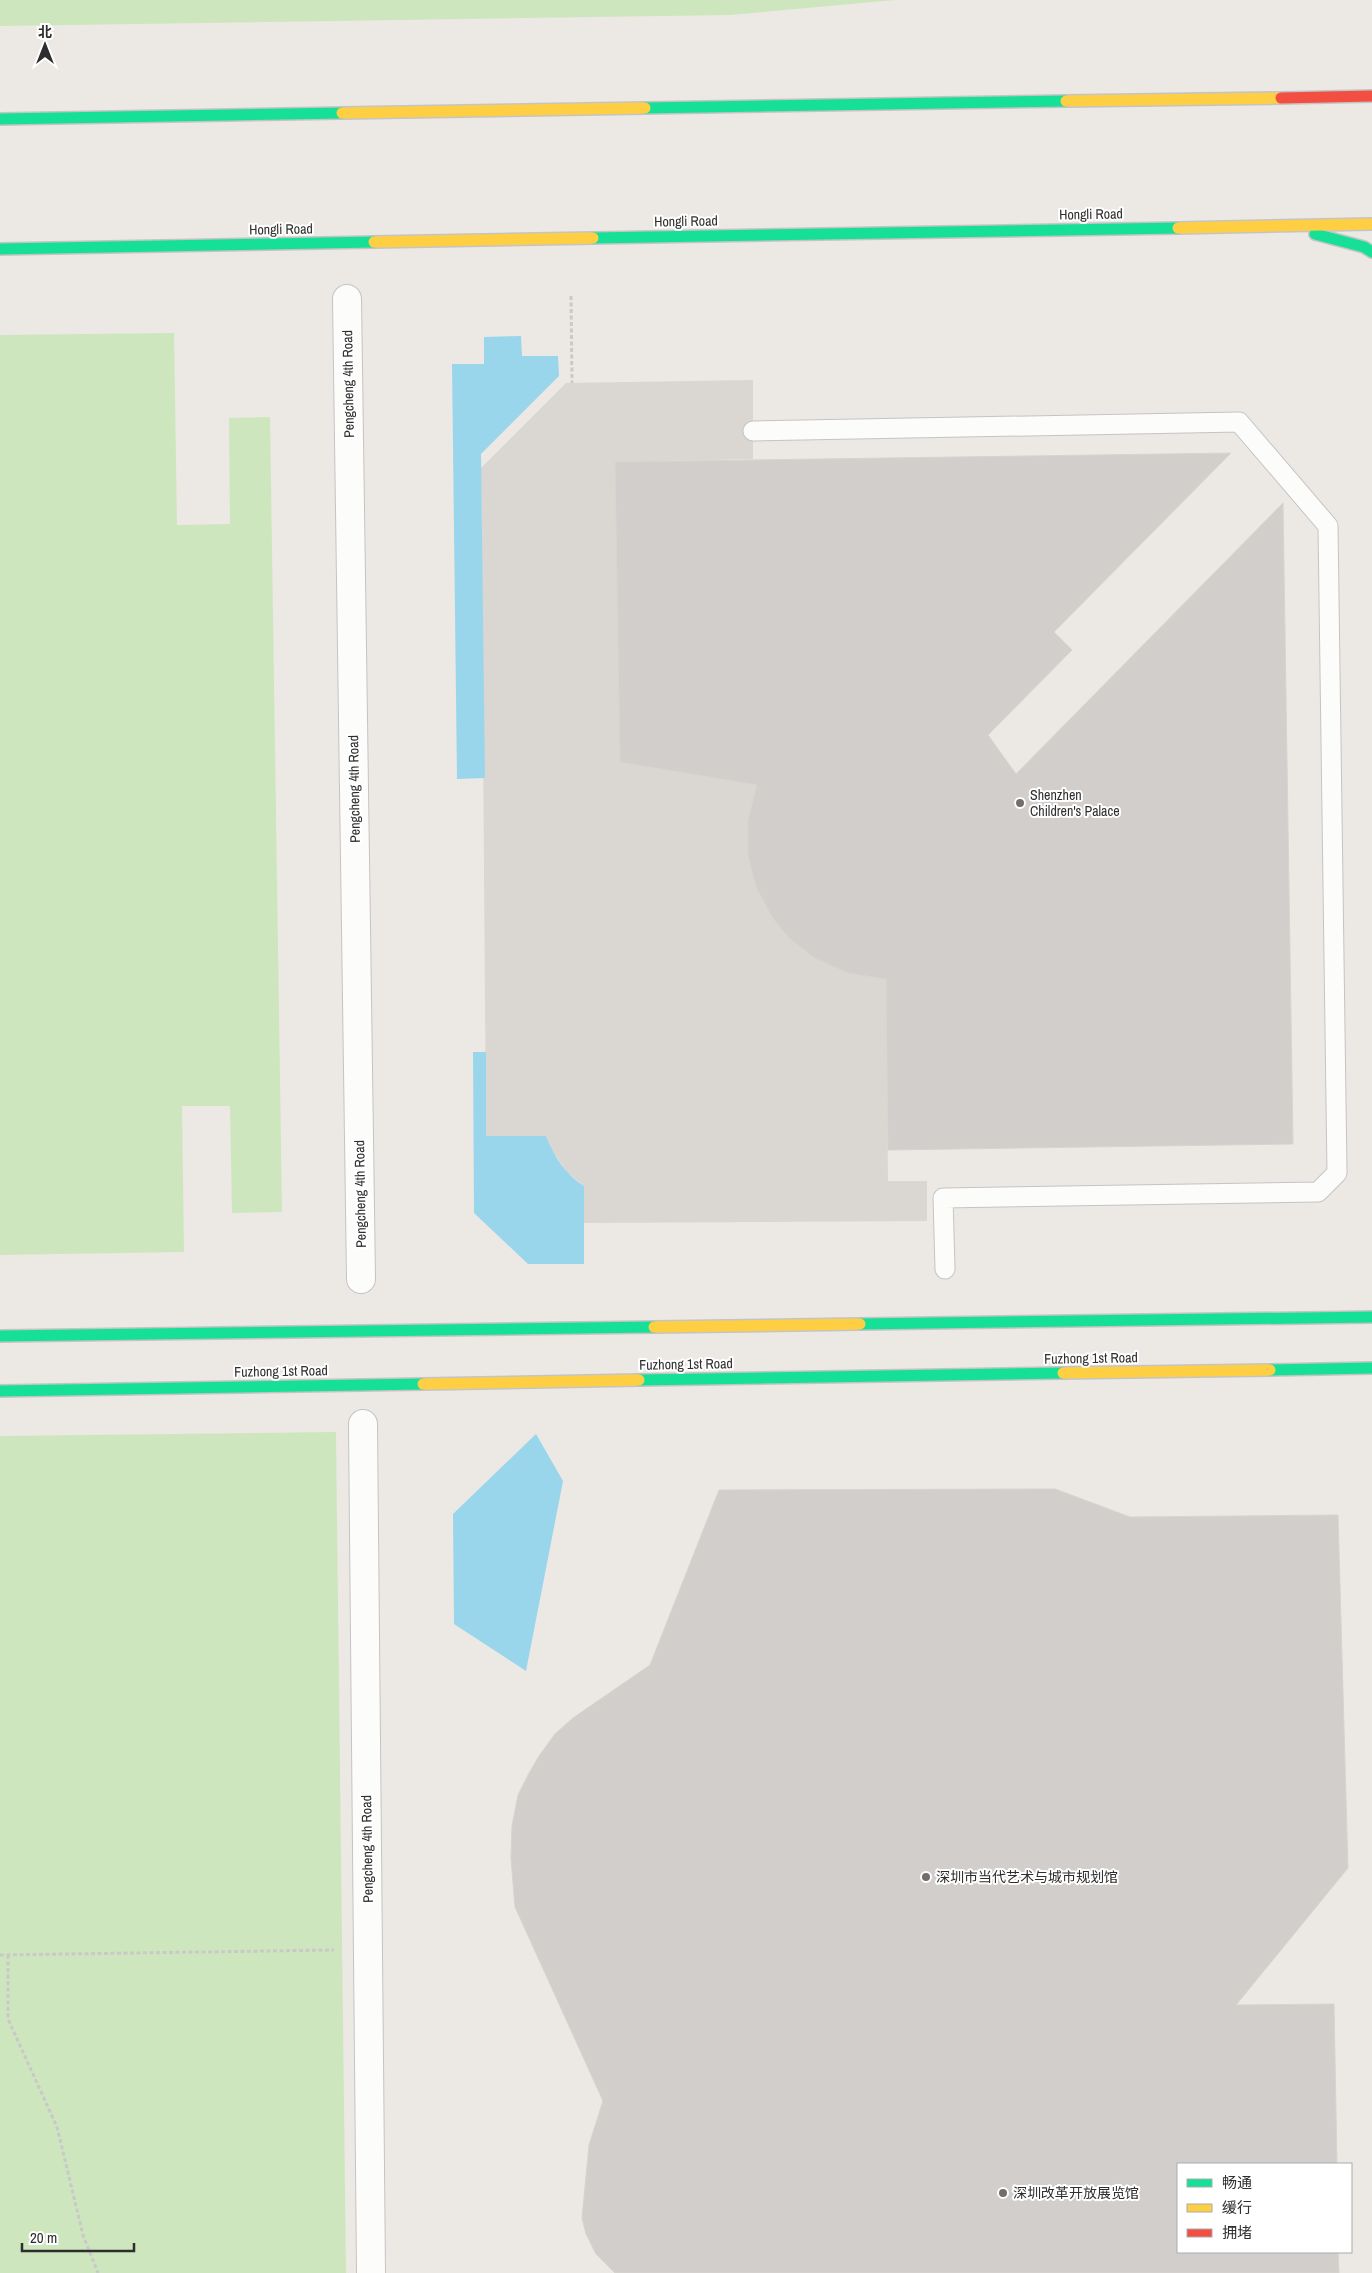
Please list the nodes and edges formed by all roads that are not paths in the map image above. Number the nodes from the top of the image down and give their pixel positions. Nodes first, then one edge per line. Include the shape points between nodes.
1 (1372, 96) edge
2 (0, 119) edge
3 (1372, 224) edge
4 (1282, 226) junction
5 (0, 249) edge
6 (1372, 252) edge
7 (347, 299) dead end
8 (753, 430) dead end
9 (944, 1269) dead end
10 (361, 1279) dead end
11 (1372, 1317) edge
12 (0, 1336) edge
13 (1372, 1368) edge
14 (0, 1391) edge
15 (363, 1424) dead end
16 (371, 2273) edge

1 - 2 main road
3 - 4 main road, Hongli Road
4 - 5 main road, Hongli Road
4 - 6 main road via 1364,247
7 - 10 street, Pengcheng 4th Road
8 - 9 lane via 1239,422 1328,526 1337,1173 1318,1192 943,1198
11 - 12 main road
13 - 14 main road, Fuzhong 1st Road
15 - 16 street, Pengcheng 4th Road

